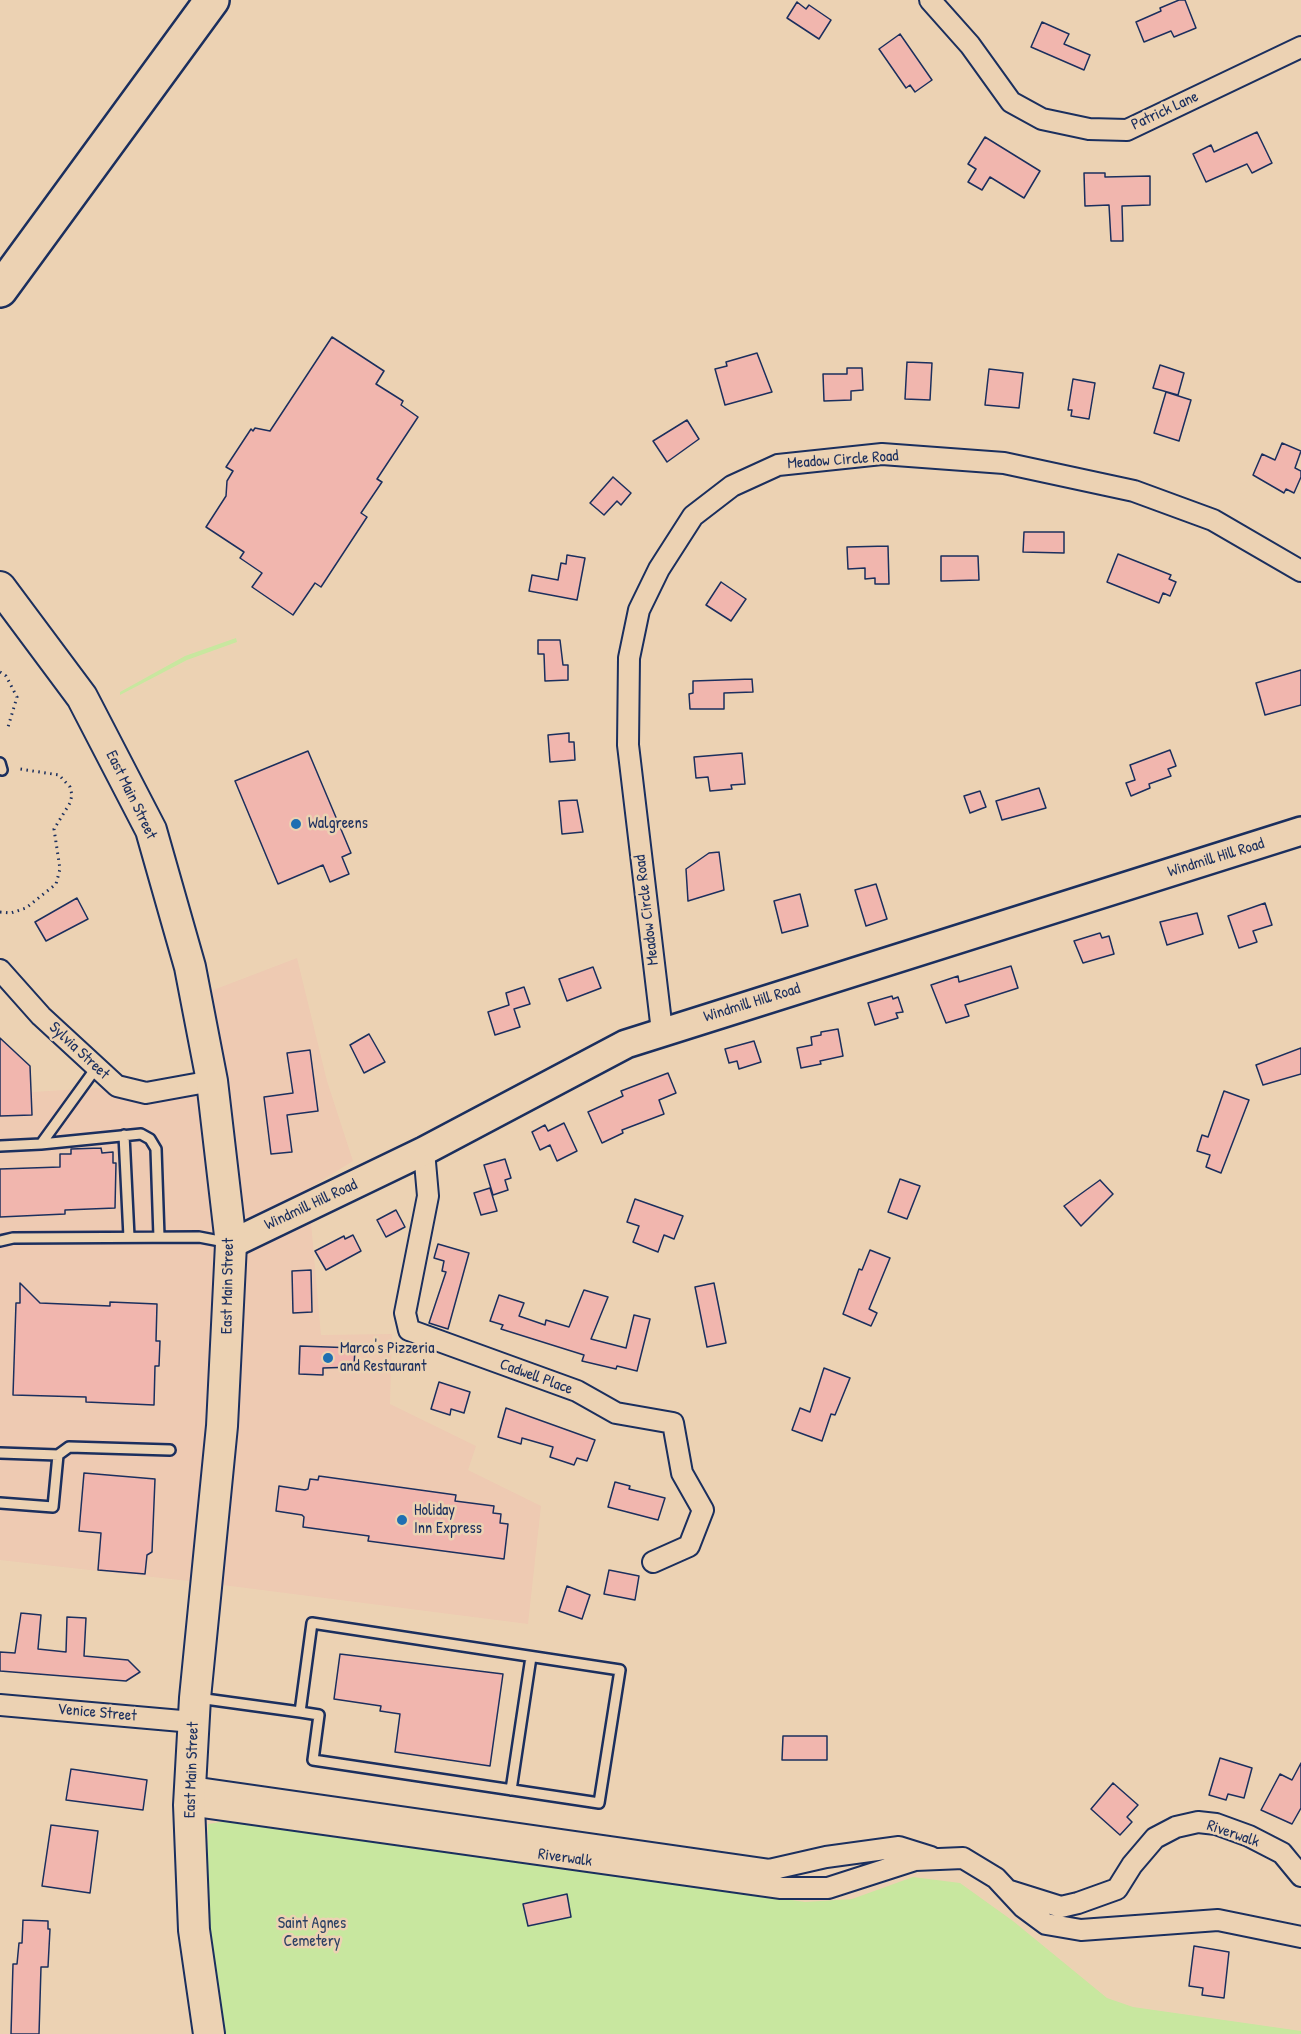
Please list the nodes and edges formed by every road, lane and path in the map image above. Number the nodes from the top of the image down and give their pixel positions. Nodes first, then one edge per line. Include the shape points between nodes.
1 (189, 0) edge
2 (212, 0) edge
3 (930, 0) edge
4 (1301, 47) edge
5 (0, 257) edge
6 (0, 290) edge
7 (1301, 571) edge
8 (0, 587) edge
9 (0, 672) edge
10 (8, 727) dead end
11 (20, 769) dead end
12 (1301, 831) edge
13 (0, 912) edge
14 (0, 970) edge
15 (662, 1031) junction
16 (96, 1068) junction
17 (212, 1081) junction
18 (124, 1135) junction
19 (41, 1144) junction
20 (0, 1146) edge
21 (424, 1151) junction
22 (129, 1237) junction
23 (159, 1237) junction
24 (0, 1241) edge
25 (231, 1244) junction
26 (170, 1450) dead end
27 (0, 1453) edge
28 (58, 1455) junction
29 (0, 1503) edge
30 (653, 1562) dead end
31 (531, 1657) junction
32 (0, 1705) edge
33 (194, 1710) junction
34 (300, 1712) junction
35 (511, 1790) junction
36 (189, 1796) junction
37 (939, 1859) junction
38 (1301, 1876) edge
39 (1007, 1890) junction
40 (1301, 1937) edge
41 (209, 2034) edge

1 - 5 highway
2 - 6 highway
3 - 4 street, Patrick Lane via 970,45 1011,102 1042,119 1089,129 1127,130
7 - 15 street, Meadow Circle Road via 1213,520 1134,491 1004,463 882,454 778,465 732,486 693,516 659,569 639,610 629,658 628,746
8 - 17 main road, East Main Street via 82,697 151,830 190,967
9 - 10 path via 17,697
11 - 13 path via 59,775 70,787 70,803 54,830 60,869 56,884 26,908
12 - 15 street, Windmill Hill Road
14 - 16 street, Sylvia Street
15 - 21 street, Windmill Hill Road via 626,1044
16 - 17 street, Sylvia Street via 117,1086 137,1093
16 - 19 lane
17 - 25 main road, East Main Street
18 - 19 lane
18 - 22 lane
18 - 23 lane via 141,1134 156,1149
19 - 20 lane
21 - 25 street, Windmill Hill Road
21 - 30 street, Cadwell Place via 428,1196 405,1313 409,1330 578,1391 616,1413 673,1423 682,1473 703,1510 689,1546
22 - 23 lane
22 - 24 lane
23 - 25 lane via 199,1237
25 - 33 main road, East Main Street via 222,1426
26 - 28 lane via 69,1447
27 - 28 lane
28 - 29 lane via 53,1507
31 - 34 lane via 312,1623
31 - 35 lane
31 - 35 lane via 620,1670 599,1803
32 - 33 street, Venice Street
33 - 34 lane
33 - 36 main road, East Main Street
34 - 35 lane via 319,1715 313,1760
36 - 37 street, Riverwalk via 769,1870 899,1847
36 - 37 street, Riverwalk via 781,1888 828,1888 915,1860
36 - 41 main road, East Main Street via 194,1930
37 - 39 street, Riverwalk via 963,1858 996,1878
38 - 39 street, Riverwalk via 1282,1853 1249,1836 1198,1822 1155,1838 1117,1889 1078,1903 1061,1907
39 - 40 street, Riverwalk via 1046,1924 1081,1930 1218,1920

